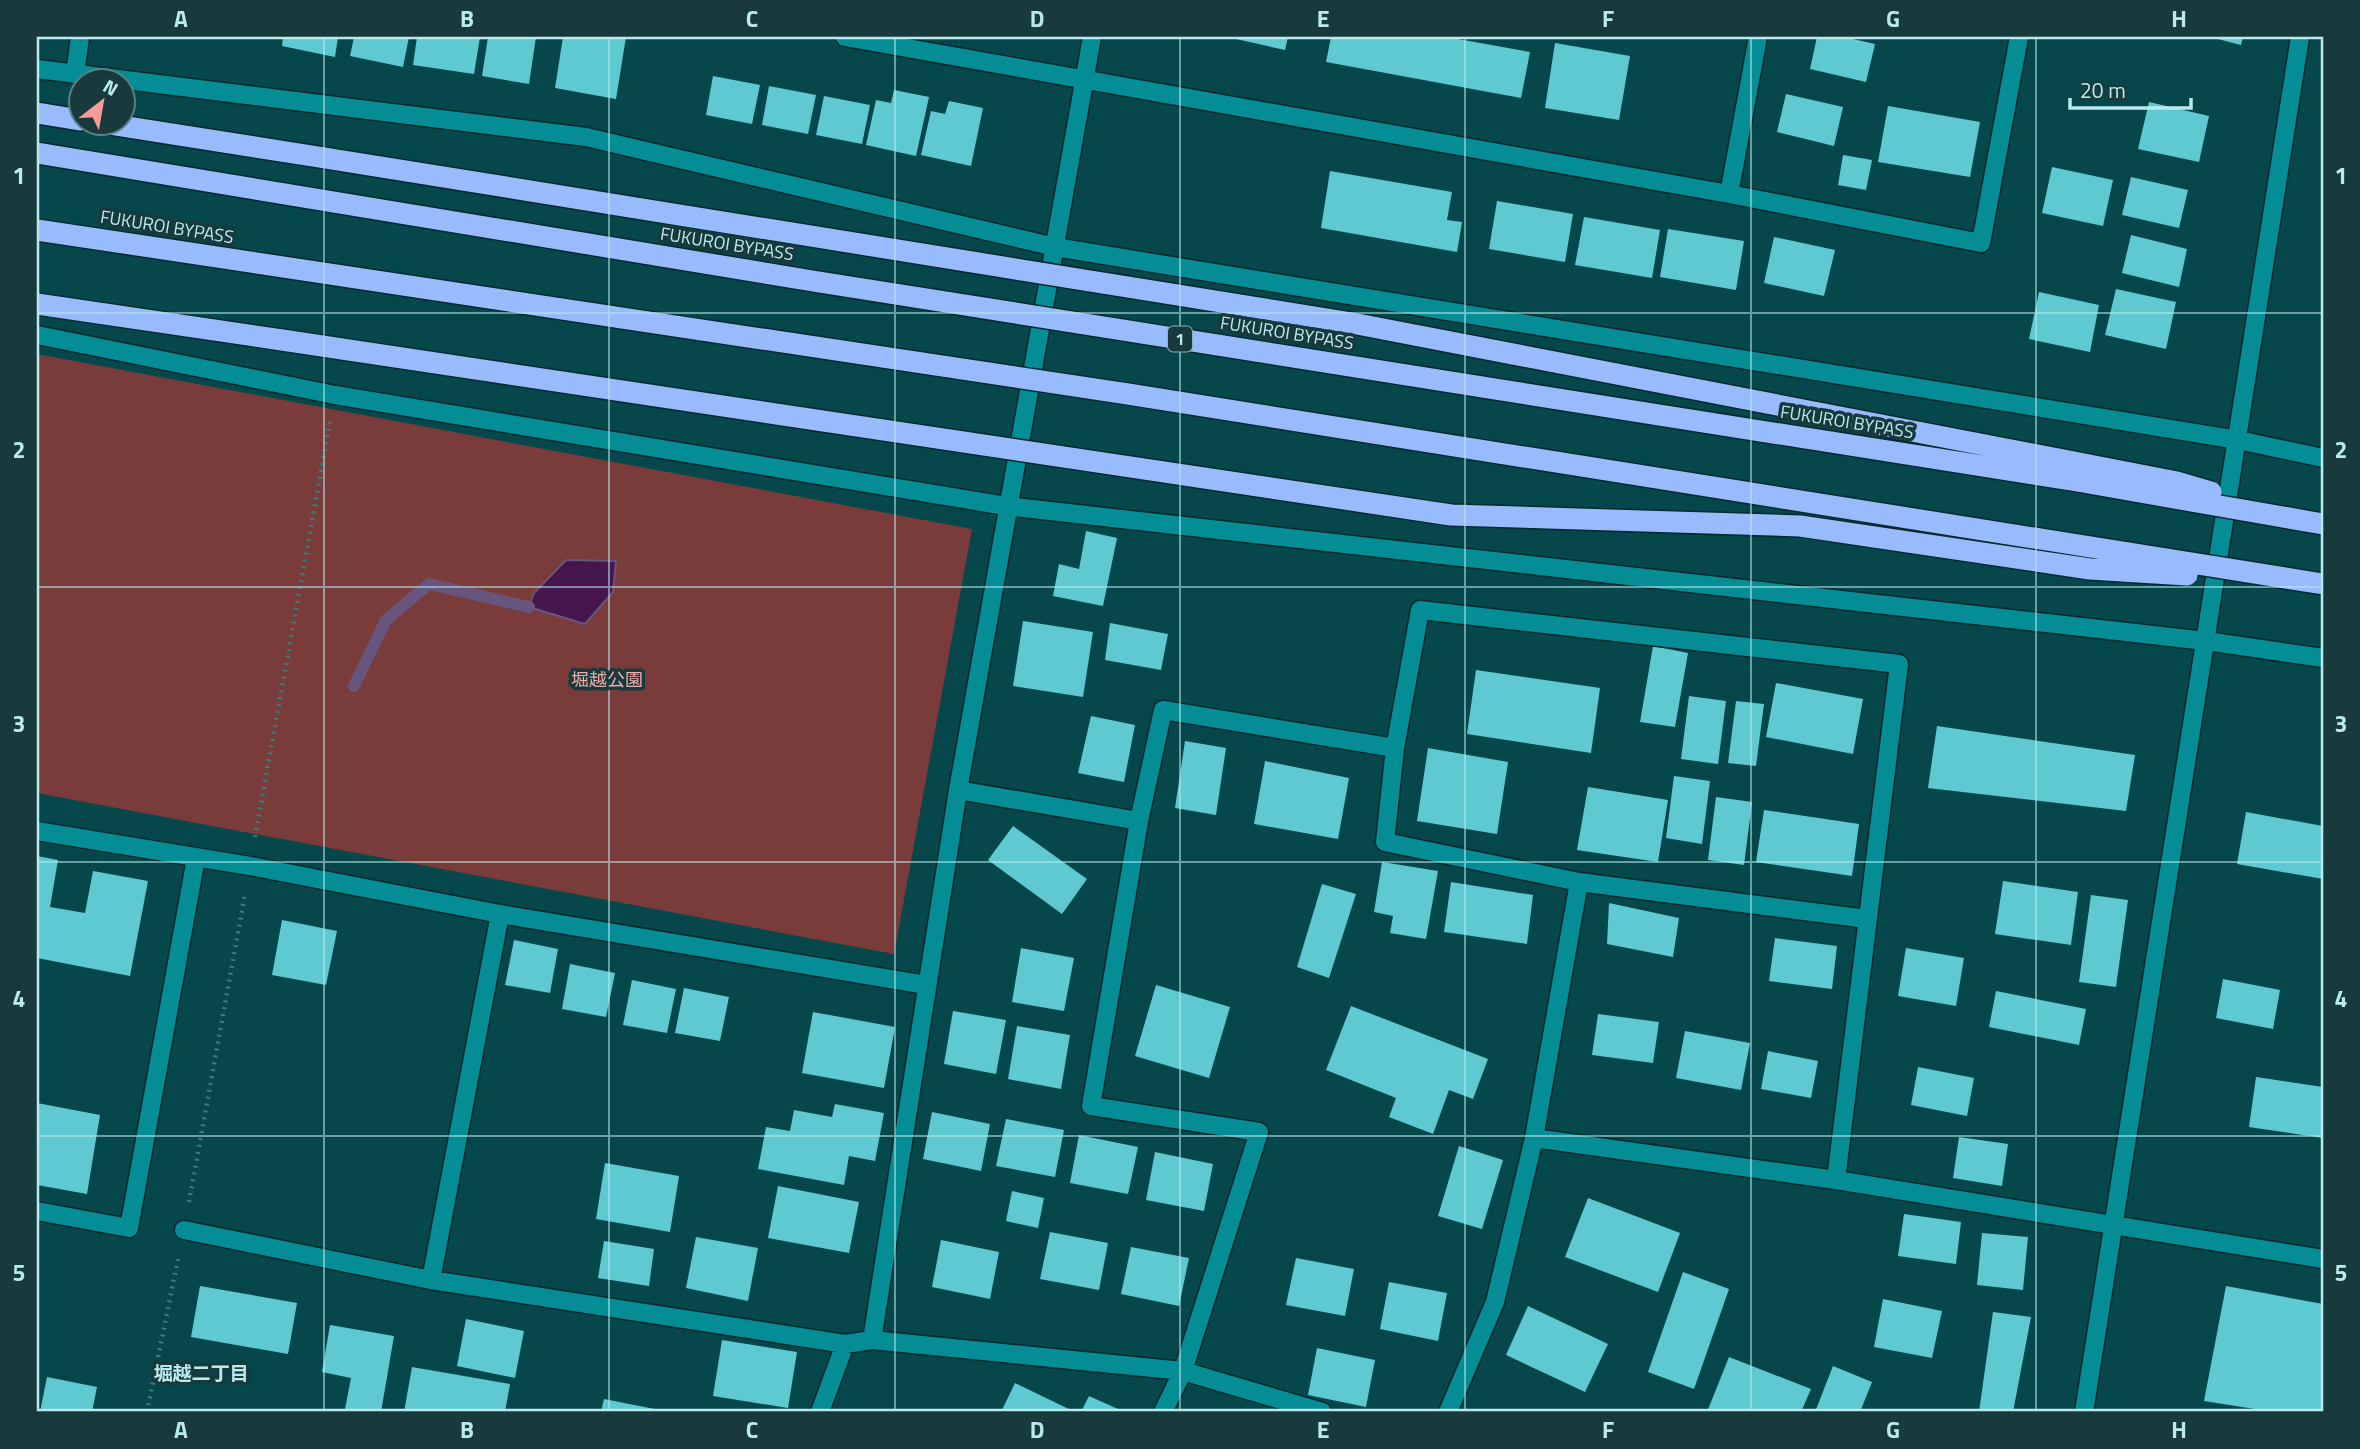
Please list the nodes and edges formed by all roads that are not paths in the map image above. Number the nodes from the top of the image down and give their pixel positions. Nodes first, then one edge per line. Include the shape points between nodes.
1 (80, 37) edge
2 (845, 37) edge
3 (1092, 37) edge
4 (1758, 37) edge
5 (2019, 37) edge
6 (2300, 37) edge
7 (76, 66) edge
8 (37, 69) edge
9 (66, 73) edge
10 (1084, 79) junction
11 (136, 82) edge
12 (37, 113) edge
13 (66, 118) edge
14 (136, 128) edge
15 (37, 153) edge
16 (1729, 194) junction
17 (37, 230) edge
18 (1055, 247) junction
19 (37, 304) edge
20 (37, 335) edge
21 (2238, 440) junction
22 (2323, 458) edge
23 (1006, 506) junction
24 (2320, 523) edge
25 (2316, 583) edge
26 (2206, 641) junction
27 (2323, 658) edge
28 (1395, 748) junction
29 (958, 790) junction
30 (1139, 821) junction
31 (37, 831) edge
32 (196, 858) junction
33 (1579, 882) junction
34 (500, 914) junction
35 (1867, 919) junction
36 (926, 985) junction
37 (1534, 1138) junction
38 (1836, 1180) junction
39 (37, 1211) edge
40 (2115, 1226) junction
41 (184, 1230) road end
42 (2323, 1259) edge
43 (431, 1280) junction
44 (872, 1340) junction
45 (845, 1344) junction
46 (1183, 1371) junction
47 (820, 1412) edge
48 (1163, 1412) edge
49 (1322, 1412) edge
50 (1448, 1412) edge
51 (2084, 1412) edge

1 - 7 street
2 - 10 street
3 - 10 street
4 - 16 street
5 - 16 street via 1981,243
6 - 21 street
8 - 9 street
10 - 16 street
10 - 18 street
11 - 18 street via 586,137
12 - 13 highway
14 - 24 highway, bridge via 1352,323 2177,482
15 - 24 highway, FUKUROI BYPASS / 1, bridge
17 - 25 highway, FUKUROI BYPASS, bridge via 1155,399
18 - 21 street
18 - 23 street
19 - 25 highway, bridge via 1451,515 1800,526 2090,569
20 - 23 street via 335,395
21 - 22 street
21 - 26 street
23 - 26 street
23 - 29 street
26 - 27 street
26 - 40 street
28 - 30 street via 1163,710
28 - 33 street via 1385,842
28 - 35 street via 1420,610 1899,664
29 - 30 street
29 - 36 street
30 - 46 street via 1091,1105 1259,1132
31 - 32 street
32 - 34 street
32 - 39 street via 129,1228
33 - 35 street
33 - 37 street
34 - 36 street
34 - 43 street
35 - 38 street
36 - 44 street
37 - 38 street
37 - 50 street via 1495,1302
38 - 40 street
40 - 42 street
40 - 51 street
41 - 43 street
43 - 45 street
44 - 45 street
44 - 46 street
45 - 47 street
46 - 48 street
46 - 49 street

